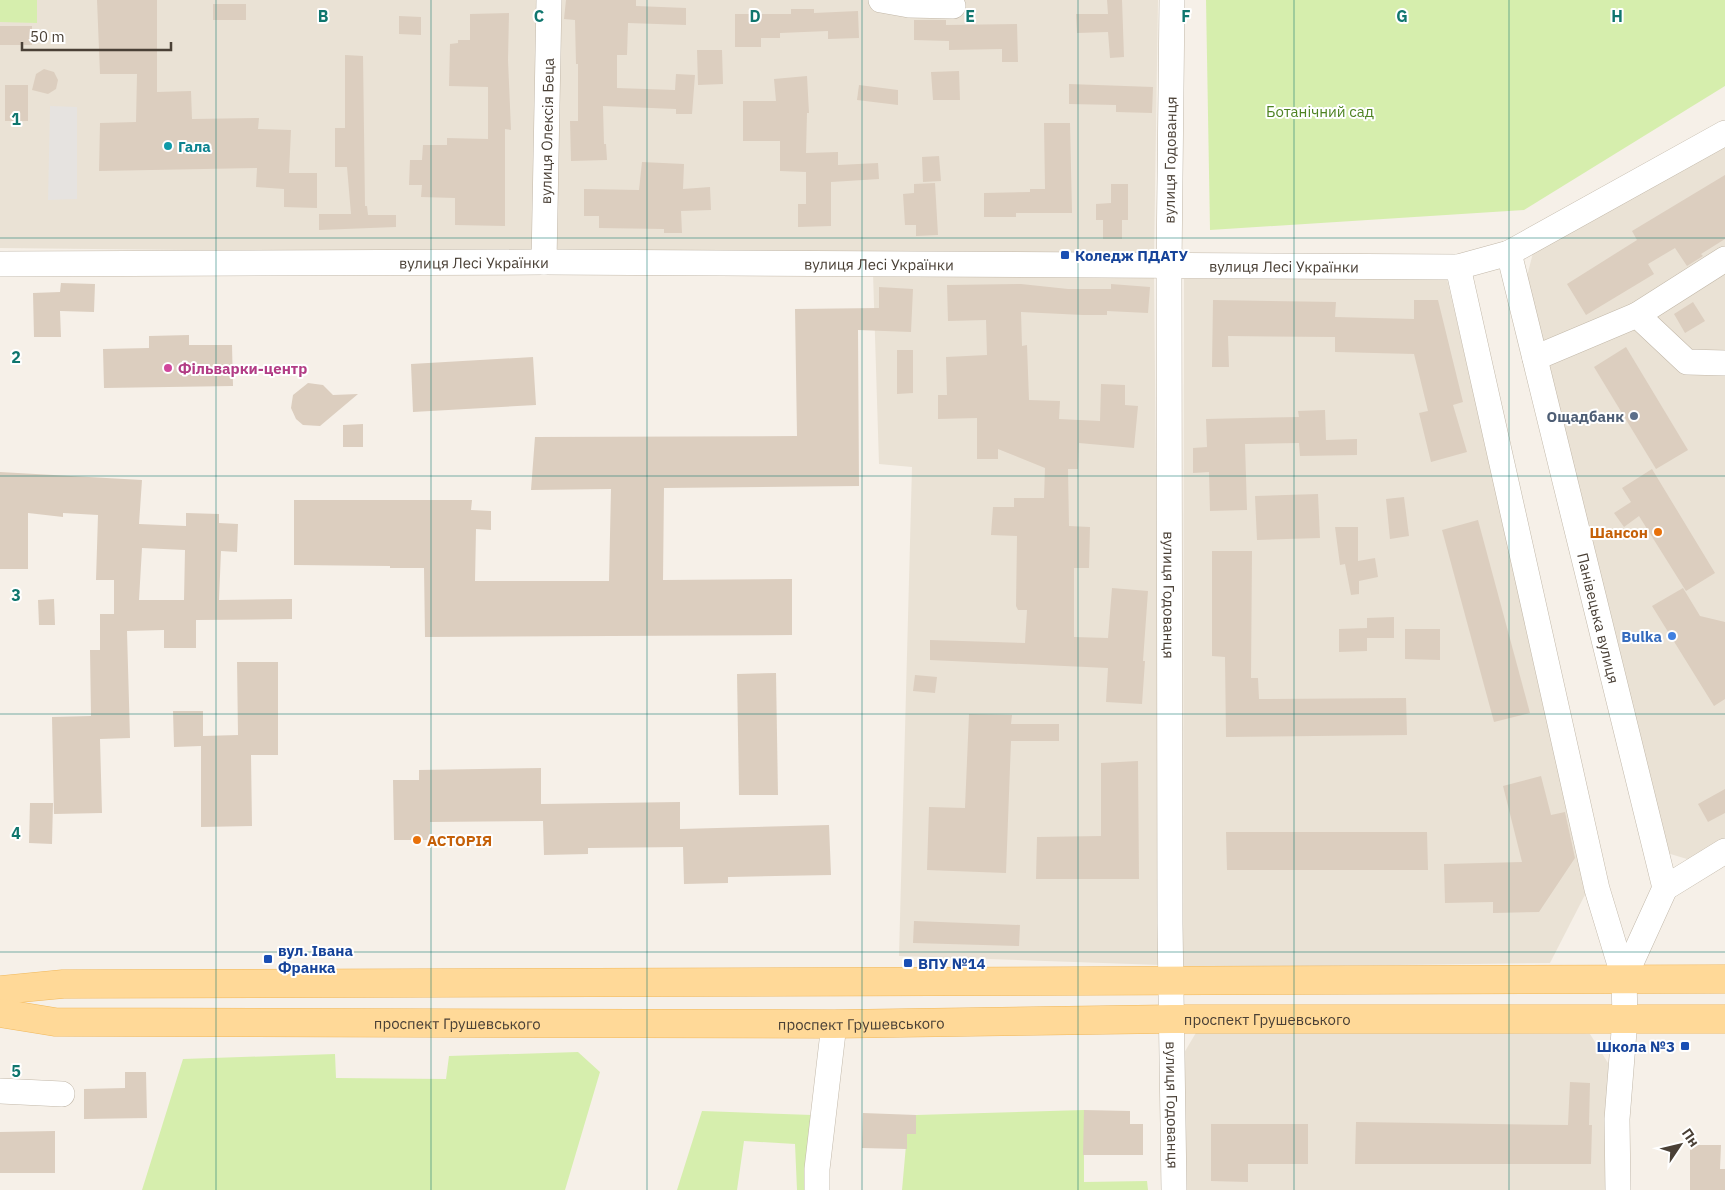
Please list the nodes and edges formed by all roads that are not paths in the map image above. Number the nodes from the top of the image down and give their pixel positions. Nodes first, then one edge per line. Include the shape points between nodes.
1 (549, 0) edge
2 (881, 0) edge
3 (1172, 0) edge
4 (953, 6) dead end
5 (1724, 136) edge
6 (1509, 253) junction
7 (1725, 259) edge
8 (544, 262) junction
9 (0, 264) edge
10 (1168, 267) junction
11 (1458, 267) junction
12 (1637, 315) junction
13 (1535, 358) junction
14 (1725, 363) edge
15 (1725, 851) edge
16 (1665, 888) junction
17 (1624, 978) junction
18 (1725, 979) edge
19 (1171, 981) junction
20 (0, 990) edge
21 (0, 1013) edge
22 (1172, 1018) junction
23 (1625, 1019) junction
24 (1725, 1019) edge
25 (834, 1024) junction
26 (0, 1091) edge
27 (62, 1094) dead end
28 (817, 1190) edge
29 (1174, 1190) edge
30 (1618, 1190) edge

1 - 8 street, вулиця Олексія Беца
2 - 4 street via 909,5
3 - 10 street, вулиця Годованця
5 - 6 street, вулиця Лесі Українки
6 - 11 street, вулиця Лесі Українки
6 - 13 street, Панівецька вулиця
7 - 12 street
8 - 9 street, вулиця Лесі Українки
8 - 10 street, вулиця Лесі Українки
10 - 11 street, вулиця Лесі Українки
10 - 19 street, вулиця Годованця
11 - 17 street via 1598,888
12 - 13 street
12 - 14 street via 1687,362
13 - 16 street, Панівецька вулиця
15 - 16 street
16 - 17 street
17 - 18 main road
17 - 19 main road
17 - 23 street
19 - 20 main road via 63,984
19 - 22 street, вулиця Годованця
21 - 25 main road, проспект Грушевського via 54,1022
22 - 23 main road, проспект Грушевського
22 - 25 main road, проспект Грушевського
22 - 29 street, вулиця Годованця
23 - 24 main road, проспект Грушевського
23 - 30 street via 1616,1119
25 - 28 street
26 - 27 street

